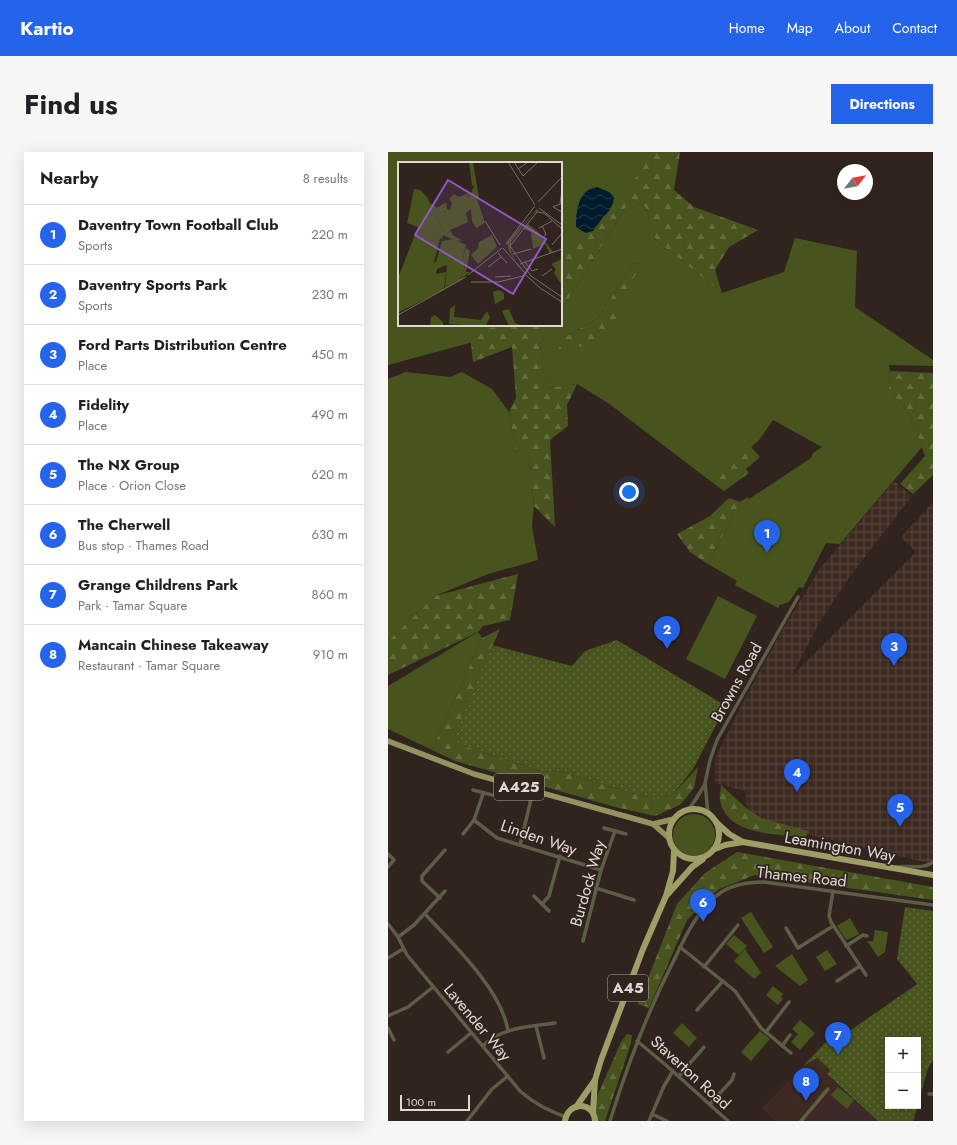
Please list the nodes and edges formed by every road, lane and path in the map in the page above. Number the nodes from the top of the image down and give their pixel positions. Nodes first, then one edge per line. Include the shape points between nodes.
1 (798, 597) dead end
2 (388, 741) edge
3 (705, 783) junction
4 (473, 790) dead end
5 (533, 791) junction
6 (483, 794) junction
7 (492, 795) dead end
8 (688, 810) junction
9 (708, 813) junction
10 (674, 819) junction
11 (474, 820) junction
12 (716, 822) junction
13 (653, 824) junction
14 (604, 828) dead end
15 (615, 832) junction
16 (463, 834) dead end
17 (626, 834) dead end
18 (669, 838) junction
19 (743, 842) junction
20 (520, 845) junction
21 (715, 849) junction
22 (445, 850) dead end
23 (674, 850) junction
24 (388, 854) edge
25 (560, 856) junction
26 (706, 857) junction
27 (933, 862) edge
28 (388, 867) edge
29 (889, 868) junction
30 (601, 870) junction
31 (933, 875) edge
32 (596, 888) junction
33 (833, 891) junction
34 (445, 892) dead end
35 (534, 896) dead end
36 (666, 896) junction
37 (440, 898) junction
38 (634, 900) dead end
39 (542, 904) junction
40 (933, 905) edge
41 (549, 911) dead end
42 (425, 914) junction
43 (388, 924) edge
44 (738, 925) dead end
45 (833, 926) junction
46 (786, 928) dead end
47 (867, 936) dead end
48 (398, 937) junction
49 (583, 941) dead end
50 (846, 946) junction
51 (680, 948) junction
52 (403, 949) junction
53 (388, 958) edge
54 (860, 966) junction
55 (704, 967) junction
56 (866, 975) dead end
57 (723, 981) junction
58 (837, 981) dead end
59 (433, 987) junction
60 (789, 1002) dead end
61 (697, 1010) dead end
62 (388, 1016) edge
63 (555, 1023) dead end
64 (536, 1026) junction
65 (388, 1028) edge
66 (508, 1030) junction
67 (766, 1032) junction
68 (471, 1033) junction
69 (790, 1035) dead end
70 (394, 1040) dead end
71 (637, 1041) junction
72 (483, 1046) junction
73 (782, 1046) junction
74 (704, 1047) dead end
75 (448, 1052) dead end
76 (790, 1053) dead end
77 (544, 1058) dead end
78 (673, 1071) junction
79 (734, 1074) dead end
80 (508, 1076) junction
81 (679, 1076) junction
82 (595, 1080) junction
83 (828, 1089) dead end
84 (710, 1104) junction
85 (576, 1107) junction
86 (593, 1113) junction
87 (652, 1114) junction
88 (566, 1119) edge
89 (467, 1121) edge
90 (595, 1121) edge
91 (610, 1121) edge
92 (649, 1121) edge
93 (667, 1121) edge
94 (728, 1121) edge
95 (801, 1121) edge

1 - 3 street, Browns Road via 718,740
2 - 5 main road, A425 via 474,774
3 - 8 street, Browns Road
3 - 9 street, Browns Road
4 - 6 street
5 - 13 main road, A425
5 - 20 street
6 - 7 street
6 - 11 street
8 - 9 highway via 700,809
8 - 10 highway via 678,814
9 - 12 highway
10 - 13 main road
10 - 18 highway via 669,829
11 - 16 street
11 - 20 street, Linden Way via 497,838
12 - 19 highway, Leamington Way
12 - 21 highway via 719,836
13 - 18 main road
14 - 15 street, Burdock Way
15 - 17 street, Burdock Way
15 - 30 street, Burdock Way
18 - 23 highway
19 - 21 highway, Leamington Way via 725,844
19 - 29 highway, Leamington Way
20 - 25 street, Linden Way
21 - 26 highway
22 - 37 street via 422,876 422,881
23 - 26 highway via 691,859
23 - 36 highway, A45 via 673,871
24 - 28 street via 394,860
25 - 30 street, Linden Way
25 - 39 street via 549,896
26 - 36 highway, A45 via 692,867
27 - 29 street via 923,867
29 - 31 highway, Leamington Way
30 - 32 street, Burdock Way
32 - 38 street
32 - 49 street, Burdock Way
33 - 40 street, Thames Road
33 - 45 street via 829,916
33 - 51 street, Thames Road via 764,882 738,885 722,892 706,906 695,919
34 - 37 street
35 - 39 street
36 - 82 highway, A45 via 613,1027
37 - 42 street
39 - 41 street
42 - 48 street
42 - 66 street via 463,954 487,985 504,1013
43 - 48 street, Lavender Way
44 - 55 street
45 - 46 street via 798,948
45 - 50 street
47 - 50 street via 863,935
48 - 52 street, Lavender Way
50 - 54 street
51 - 55 street
51 - 71 street, Thames Road
52 - 53 street
52 - 59 street, Lavender Way
54 - 56 street
54 - 58 street
55 - 57 street
57 - 61 street
57 - 67 street via 735,991
59 - 62 street via 408,1007
59 - 68 street, Lavender Way
60 - 67 street
63 - 64 street
64 - 66 street
64 - 77 street
65 - 70 street
66 - 72 street via 494,1036
67 - 73 street
68 - 72 street, Lavender Way
68 - 75 street
69 - 73 street
71 - 78 street, Staverton Road
71 - 91 street, Thames Road
72 - 80 street, Lavender Way
73 - 76 street
74 - 81 street
78 - 81 street, Staverton Road
78 - 87 street
79 - 84 street via 732,1080
80 - 88 street, Lavender Way via 520,1091 538,1106
80 - 89 street via 492,1089
81 - 84 street, Staverton Road
82 - 85 highway, A45
82 - 86 highway, A45
83 - 95 street
84 - 94 street, Staverton Road
85 - 86 highway via 585,1107
85 - 88 highway via 568,1112
86 - 90 highway
87 - 92 street
87 - 93 street

